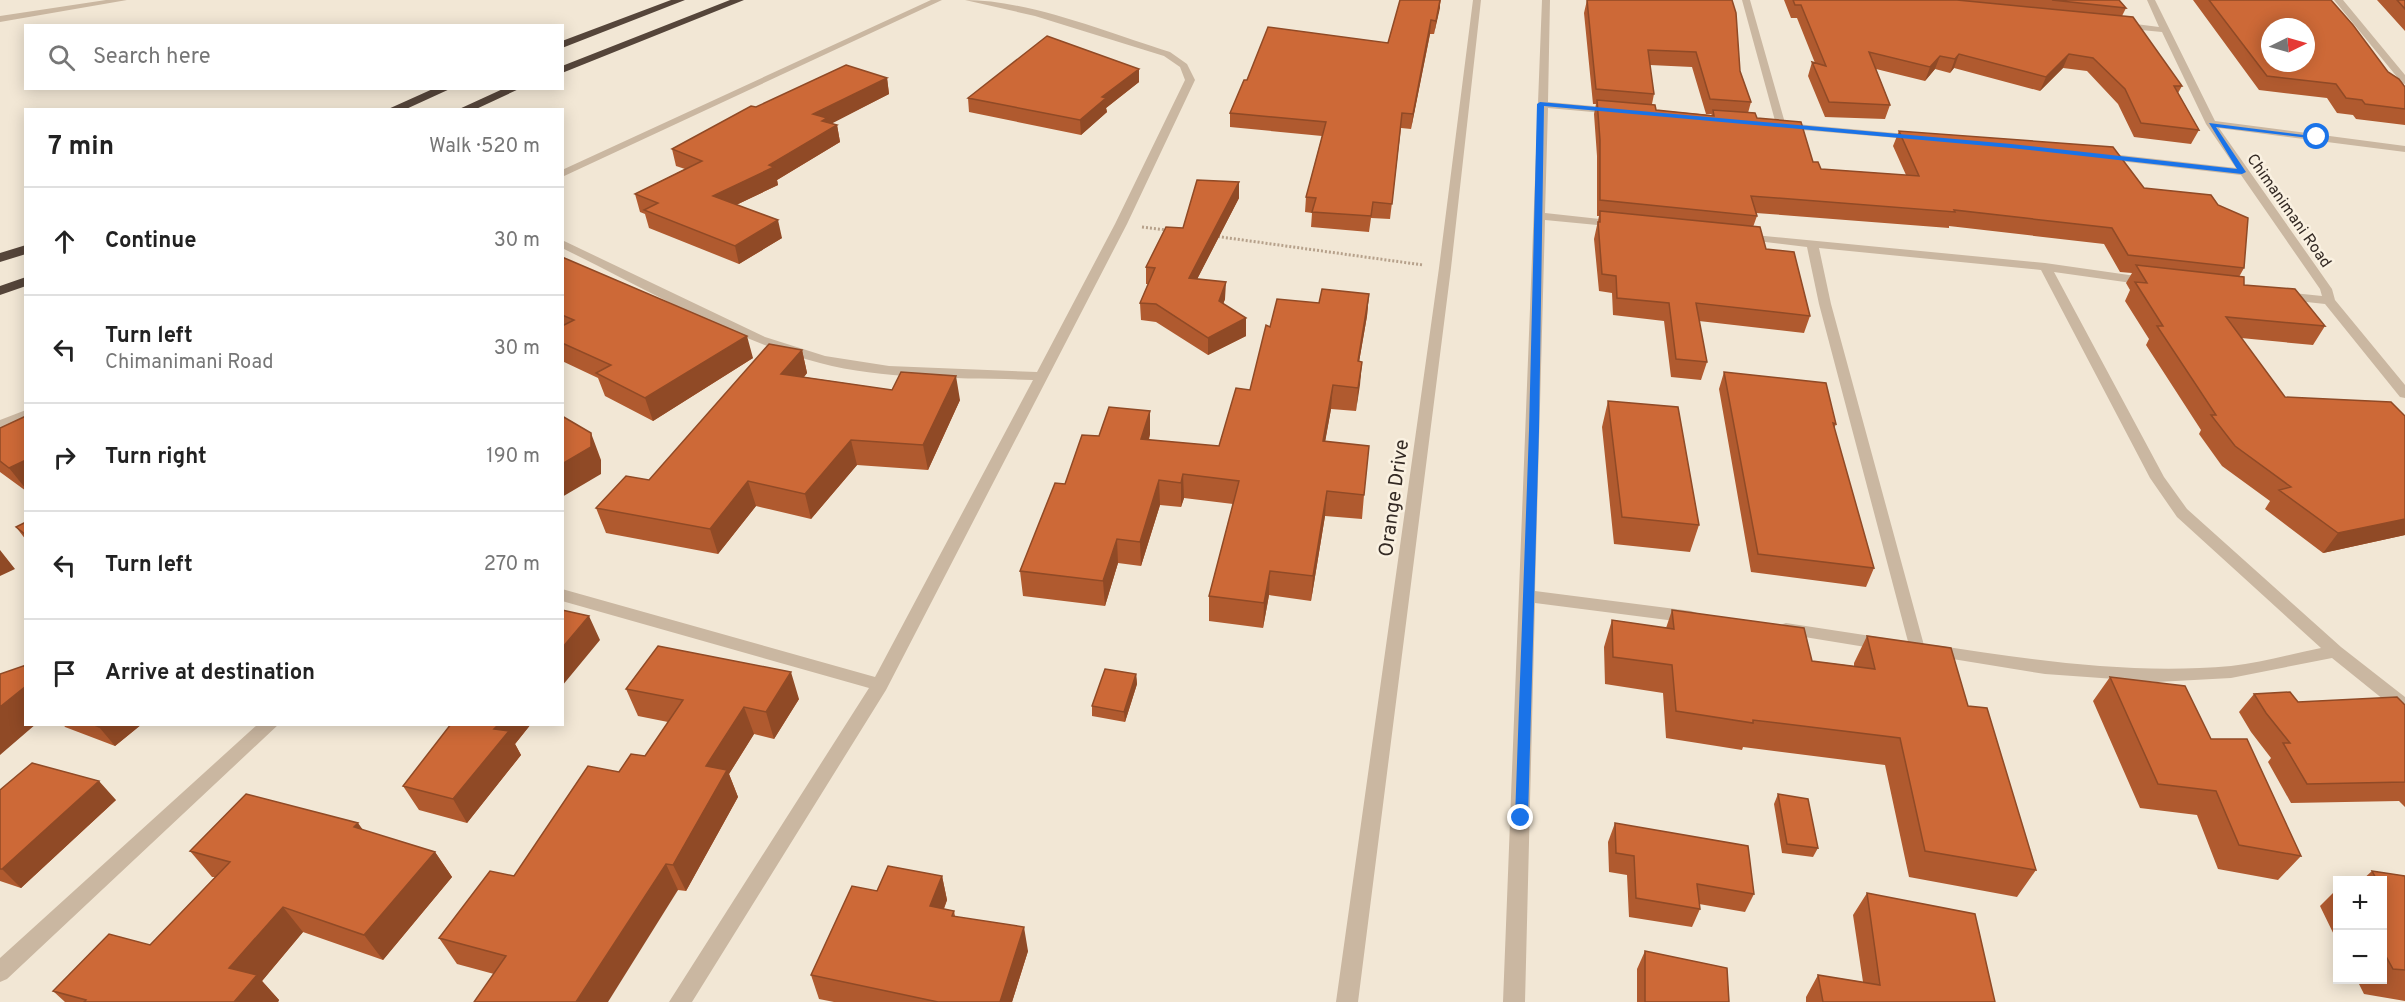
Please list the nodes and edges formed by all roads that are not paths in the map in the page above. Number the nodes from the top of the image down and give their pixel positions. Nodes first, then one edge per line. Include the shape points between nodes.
1 (123, 0) edge
2 (680, 0) edge
3 (739, 0) edge
4 (938, 0) edge
5 (969, 0) edge
6 (1477, 0) edge
7 (1546, 0) edge
8 (1746, 0) edge
9 (2151, 0) edge
10 (2338, 0) edge
11 (0, 19) edge
12 (2109, 24) edge
13 (2167, 30) junction
14 (564, 44) edge
15 (564, 69) edge
16 (2405, 81) edge
17 (442, 90) edge
18 (511, 90) edge
19 (1540, 104) junction
20 (397, 108) edge
21 (468, 108) edge
22 (1632, 112) edge
23 (2211, 124) junction
24 (1930, 139) edge
25 (2405, 149) edge
26 (2092, 155) edge
27 (2242, 172) junction
28 (564, 173) edge
29 (1538, 216) junction
30 (1633, 226) edge
31 (1729, 235) edge
32 (564, 244) edge
33 (1812, 244) junction
34 (24, 250) edge
35 (0, 258) edge
36 (2045, 267) junction
37 (24, 282) edge
38 (2154, 282) edge
39 (0, 291) edge
40 (2271, 294) edge
41 (2329, 301) junction
42 (1040, 376) junction
43 (2405, 394) edge
44 (24, 415) edge
45 (0, 425) edge
46 (1527, 596) junction
47 (564, 597) edge
48 (1710, 619) edge
49 (1768, 627) edge
50 (1917, 649) junction
51 (2335, 651) junction
52 (880, 685) junction
53 (2405, 707) edge
54 (268, 726) edge
55 (0, 972) edge
56 (680, 1002) edge
57 (1347, 1002) edge
58 (1514, 1002) edge

1 - 11 street
2 - 14 highway
3 - 15 highway
4 - 28 street
5 - 42 street via 1037,14 1167,54 1184,66 1190,80 1121,224
6 - 57 street, Orange Drive
7 - 19 street
8 - 24 street via 1775,125
9 - 13 street, Chimanimani Road
10 - 16 street
12 - 13 street
13 - 23 street, Chimanimani Road
17 - 20 highway
18 - 21 highway
19 - 22 street
19 - 29 street
23 - 25 street
23 - 27 street, Chimanimani Road
26 - 27 street
27 - 41 street, Chimanimani Road via 2326,289
29 - 30 street
29 - 46 street
31 - 33 street
32 - 42 street via 760,340 824,360 889,370
33 - 36 street
33 - 50 street
34 - 35 highway
36 - 38 street
36 - 51 street via 2157,478 2182,513
37 - 39 highway
40 - 41 street
41 - 43 street, Chimanimani Road
42 - 52 street
44 - 45 street
46 - 48 street
46 - 58 street
47 - 52 street
49 - 50 street
50 - 51 street via 2131,676 2233,672
51 - 53 street
52 - 56 street
54 - 55 street

